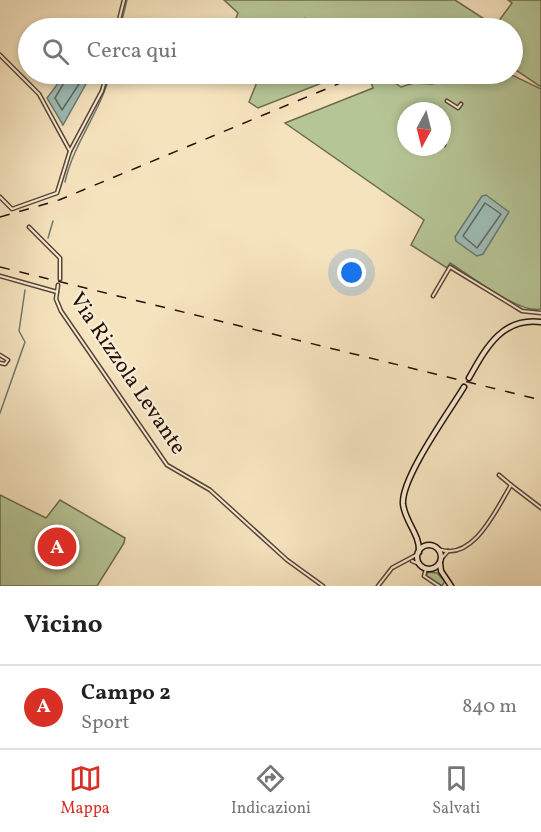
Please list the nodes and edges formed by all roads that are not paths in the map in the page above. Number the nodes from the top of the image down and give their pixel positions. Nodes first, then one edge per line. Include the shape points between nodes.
1 (124, 0) edge
2 (120, 18) edge
3 (0, 55) edge
4 (18, 74) edge
5 (28, 84) edge
6 (104, 84) edge
7 (447, 101) dead end
8 (461, 104) dead end
9 (70, 151) junction
10 (0, 197) edge
11 (29, 227) dead end
12 (0, 276) edge
13 (60, 279) dead end
14 (58, 285) dead end
15 (57, 292) junction
16 (433, 296) dead end
17 (541, 314) edge
18 (541, 322) edge
19 (0, 356) edge
20 (0, 363) edge
21 (469, 378) dead end
22 (464, 387) dead end
23 (499, 475) dead end
24 (511, 485) junction
25 (541, 508) edge
26 (418, 539) junction
27 (431, 546) junction
28 (438, 549) junction
29 (448, 551) junction
30 (418, 553) junction
31 (409, 560) junction
32 (441, 560) junction
33 (419, 564) junction
34 (428, 569) junction
35 (443, 575) junction
36 (323, 586) edge
37 (378, 586) edge
38 (439, 586) edge
39 (451, 586) edge

1 - 2 street
3 - 4 street
5 - 9 street via 42,99
6 - 9 street
7 - 8 street via 458,108
9 - 10 street via 57,193 12,209
11 - 13 street, Via Rizzola Levante via 60,258
12 - 15 street
14 - 15 street, Via Rizzola Levante
15 - 36 street, Via Rizzola Levante via 61,311 167,465 210,490 287,560
16 - 17 street via 450,267 517,309
18 - 21 street via 524,321 500,332
19 - 20 street via 8,360
22 - 26 street via 405,488 405,512
23 - 24 street
24 - 25 street
24 - 29 street via 476,539
26 - 27 street
26 - 30 street
27 - 28 street
27 - 30 street
28 - 29 street
28 - 32 street
29 - 32 street
30 - 31 street
30 - 33 street
31 - 33 street
31 - 37 street via 387,572
32 - 34 street
32 - 35 street
33 - 34 street
34 - 35 street
34 - 38 street via 424,576
35 - 39 street

